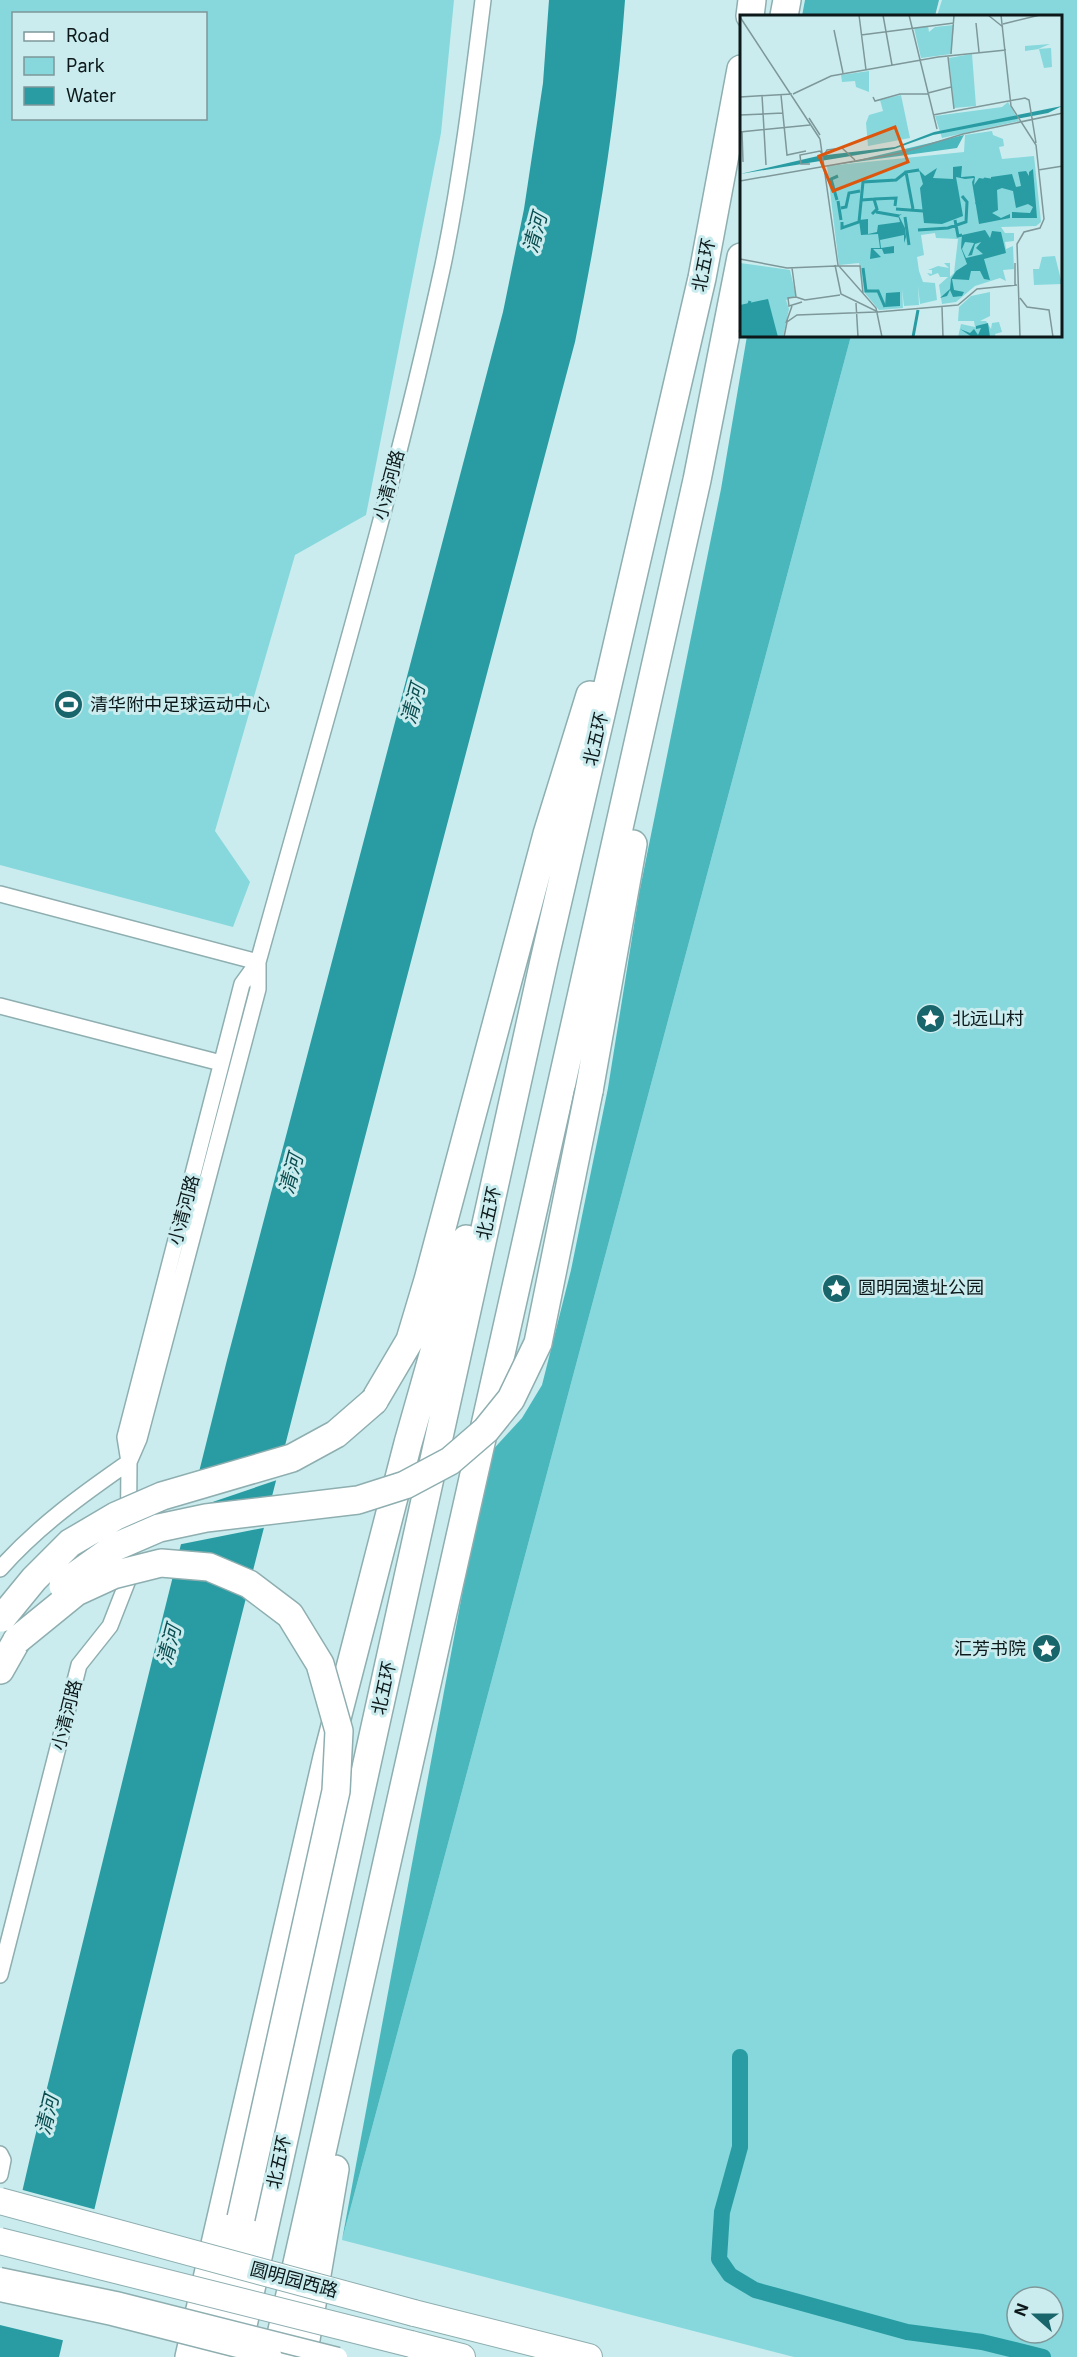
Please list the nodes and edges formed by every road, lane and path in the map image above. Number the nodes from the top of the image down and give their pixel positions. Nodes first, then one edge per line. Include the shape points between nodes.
1 (483, 0) edge
2 (752, 0) edge
3 (787, 0) edge
4 (750, 15) edge
5 (784, 15) edge
6 (740, 74) edge
7 (740, 262) edge
8 (658, 473) junction
9 (697, 480) junction
10 (0, 894) edge
11 (544, 961) junction
12 (258, 962) junction
13 (0, 1006) edge
14 (221, 1064) junction
15 (129, 1462) junction
16 (0, 1569) edge
17 (9, 1630) edge
18 (0, 1670) edge
19 (401, 1792) junction
20 (0, 1975) edge
21 (3, 2201) edge
22 (2, 2242) edge
23 (0, 2277) edge
24 (0, 2292) edge
25 (189, 2357) edge
26 (211, 2357) edge
27 (236, 2357) edge
28 (275, 2357) edge
29 (303, 2357) edge
30 (338, 2357) edge
31 (462, 2357) edge
32 (589, 2357) edge

1 - 12 street, 小清河路 via 471,103 441,274 399,450
2 - 4 highway
3 - 5 highway
6 - 8 highway, 北五环 via 702,279
7 - 9 highway, 北五环
8 - 11 highway, 北五环
8 - 17 highway, bridge via 547,834 410,1340 374,1401 336,1434 292,1458 162,1496 116,1516 70,1543 34,1579
9 - 17 highway, bridge via 589,1091 538,1343 511,1400 486,1430 450,1461 405,1485 358,1500 206,1518 159,1528 115,1547
9 - 19 highway, 北五环
10 - 12 street
11 - 25 highway via 408,1443 327,1756
11 - 27 highway, 北五环
12 - 14 street, 小清河路 via 242,984
12 - 15 street, 小清河路 via 258,989 139,1439
13 - 14 street
14 - 15 street, 小清河路 via 125,1437
15 - 16 street via 65,1507
15 - 20 street, 小清河路 via 128,1580 110,1626 79,1665
17 - 18 highway
17 - 26 highway, bridge via 113,1575 161,1563 209,1567 249,1584 290,1615 320,1664 339,1731 336,1791
19 - 28 highway, 北五环
19 - 29 highway
21 - 32 highway, 圆明园西路, bridge
22 - 31 highway, 圆明园西路, bridge
23 - 30 street, bridge via 117,2301
24 - 28 street, bridge

